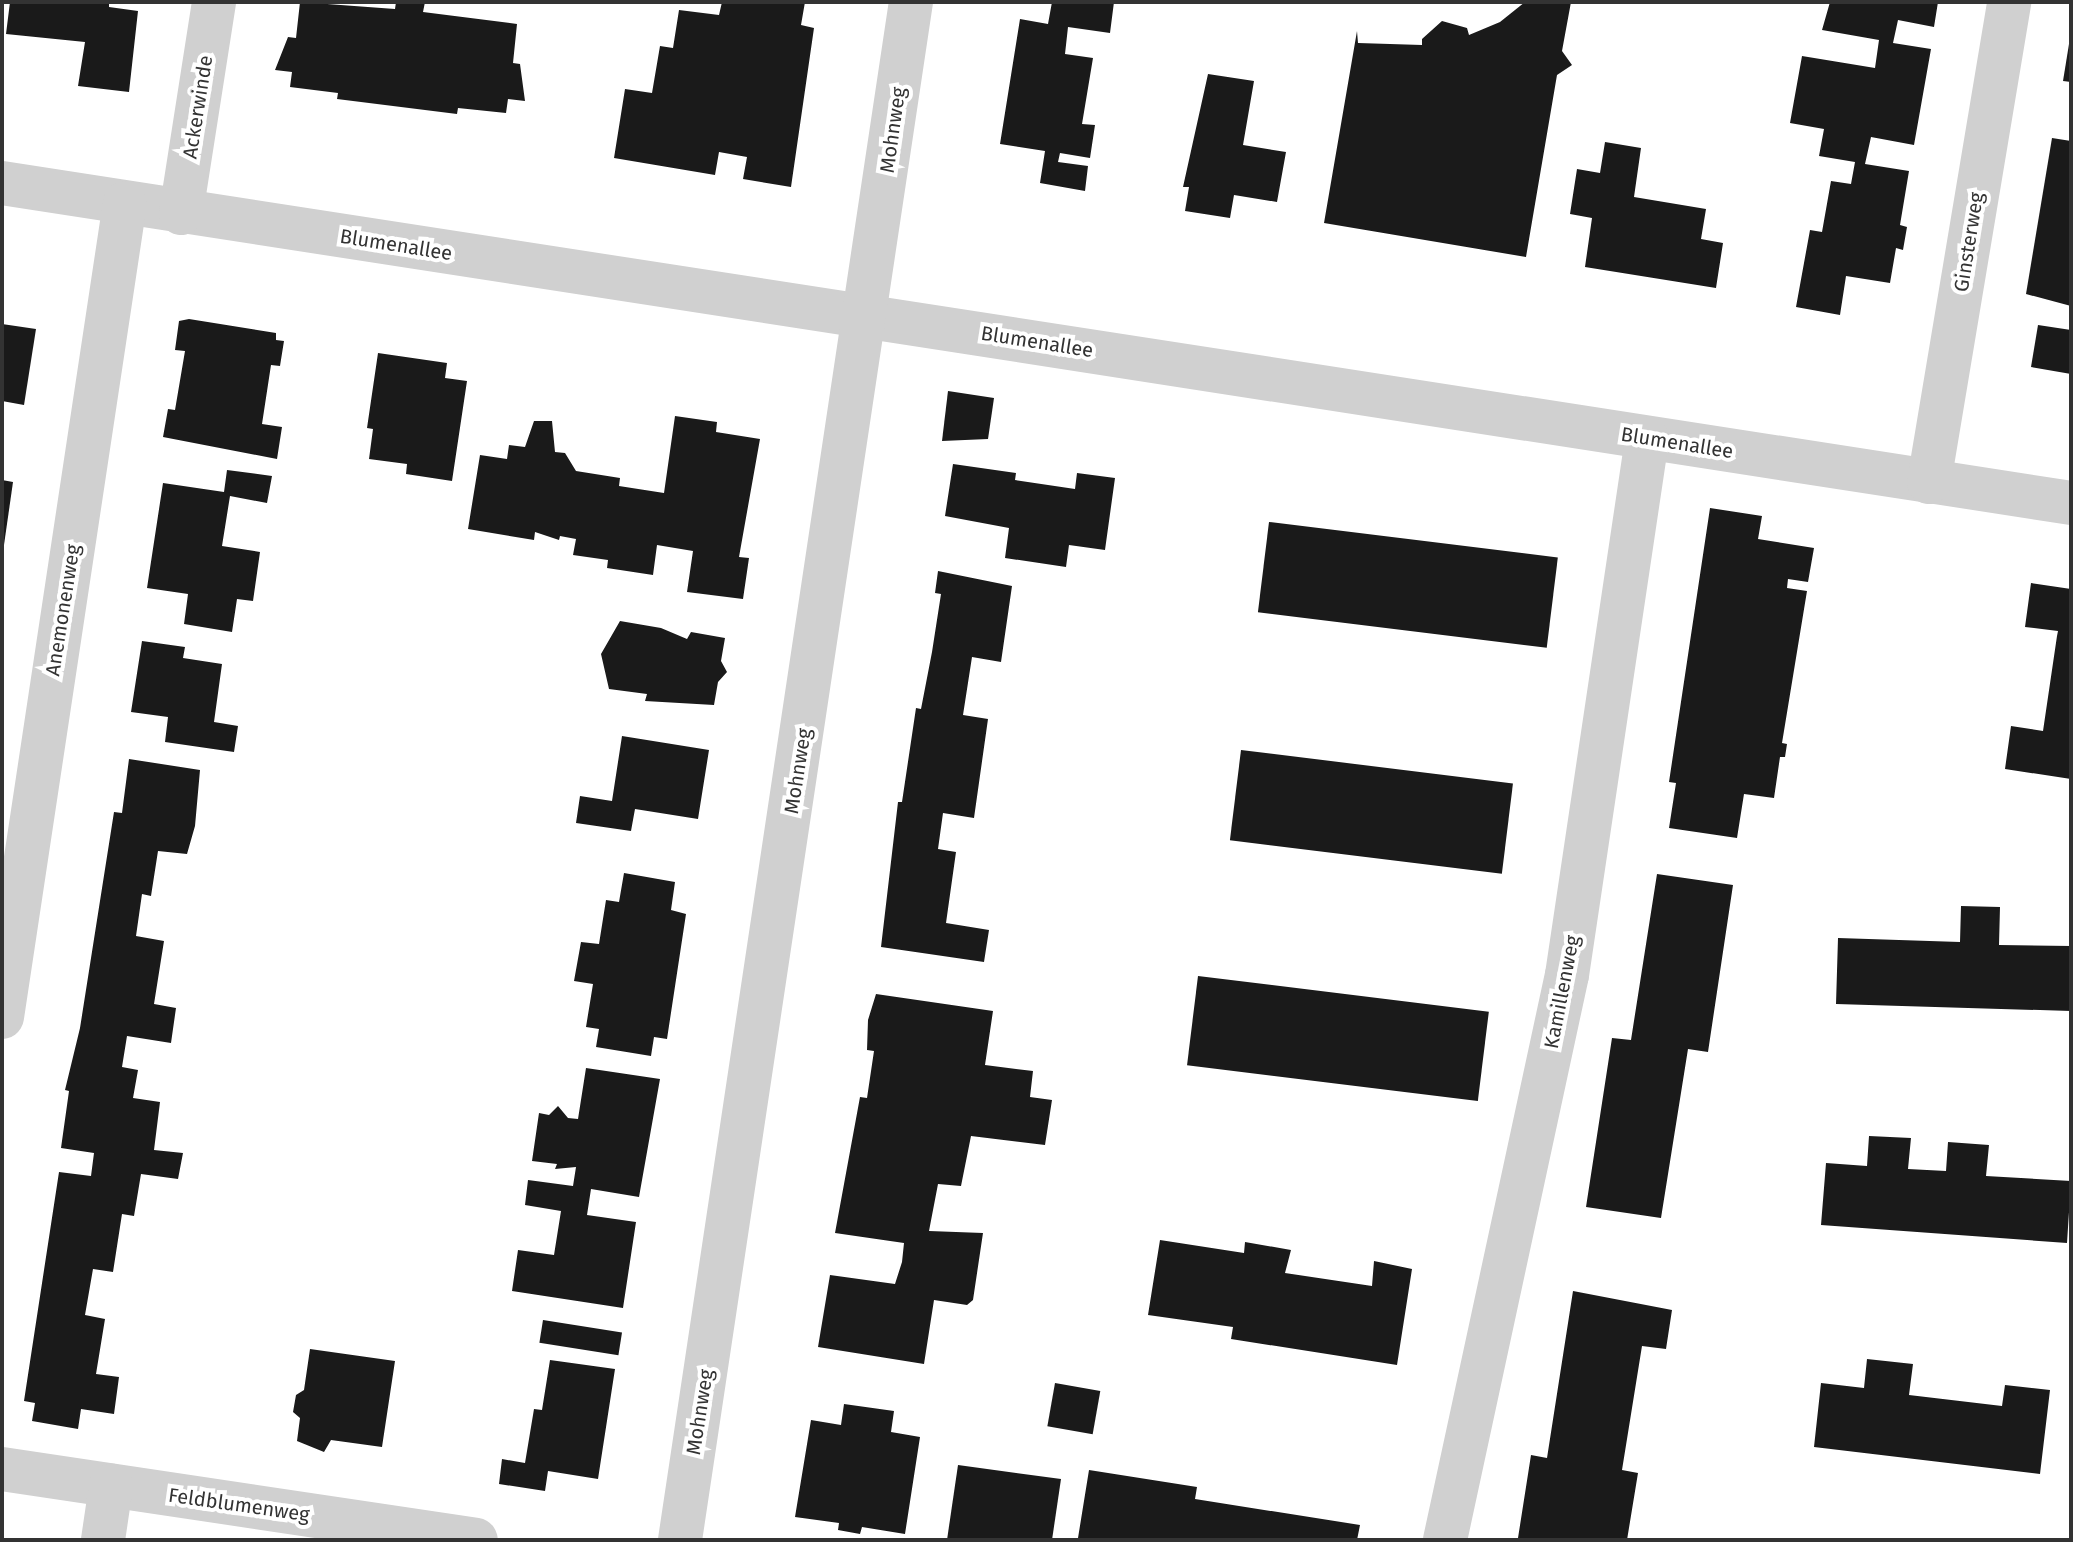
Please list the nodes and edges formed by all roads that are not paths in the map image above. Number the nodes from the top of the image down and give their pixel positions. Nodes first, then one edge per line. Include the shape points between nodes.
1 (214, 2) edge
2 (911, 2) edge
3 (2009, 2) edge
4 (2, 183) edge
5 (125, 203) junction
6 (181, 213) junction
7 (868, 316) junction
8 (1647, 439) junction
9 (1929, 482) junction
10 (2071, 503) edge
11 (2, 1017) edge
12 (2, 1469) edge
13 (111, 1486) junction
14 (103, 1540) edge
15 (476, 1540) edge
16 (680, 1540) edge
17 (1445, 1540) edge

1 - 6 street, Ackerwinde
2 - 7 street, Mohnweg
3 - 9 street, Ginsterweg
4 - 5 street, Blumenallee
5 - 6 street, Blumenallee
5 - 11 street, Anemonenweg
6 - 7 street, Blumenallee
7 - 8 street, Blumenallee
7 - 16 street, Mohnweg
8 - 9 street, Blumenallee
8 - 17 street, Kamillenweg via 1567,975
9 - 10 street, Blumenallee
12 - 13 street, Feldblumenweg
13 - 14 street
13 - 15 street, Feldblumenweg

